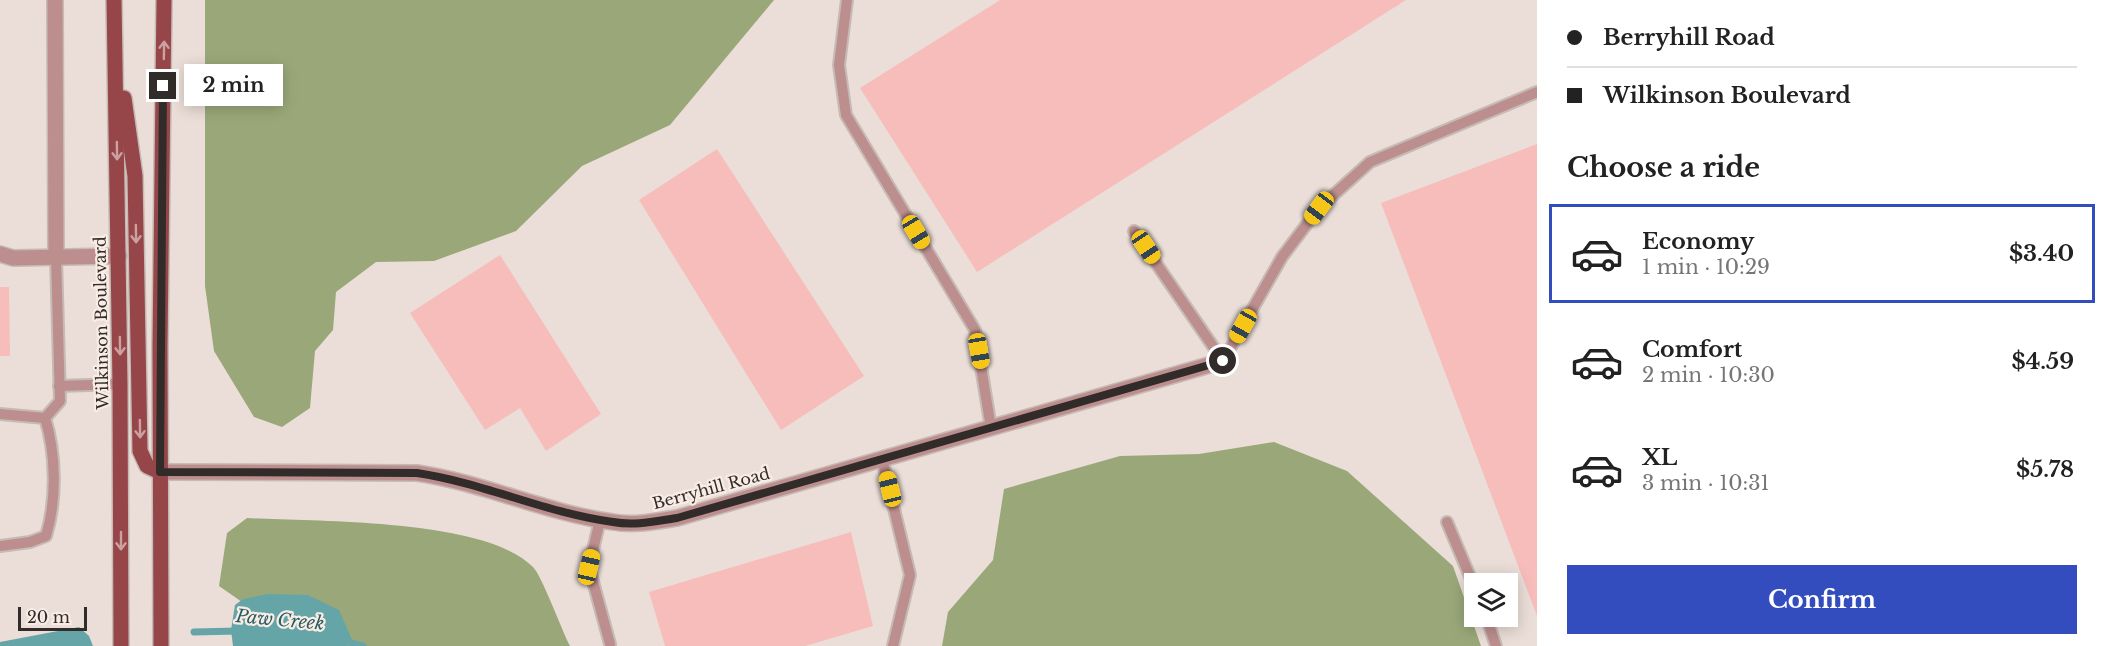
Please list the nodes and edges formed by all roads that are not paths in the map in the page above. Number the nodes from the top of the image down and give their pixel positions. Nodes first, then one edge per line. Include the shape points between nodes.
1 (55, 0) edge
2 (114, 0) edge
3 (164, 0) edge
4 (848, 0) edge
5 (114, 30) junction
6 (1537, 92) edge
7 (1134, 231) dead end
8 (0, 254) edge
9 (119, 256) junction
10 (56, 257) junction
11 (1223, 361) junction
12 (120, 384) junction
13 (59, 386) junction
14 (0, 414) edge
15 (45, 418) junction
16 (991, 428) junction
17 (882, 459) junction
18 (160, 472) junction
19 (600, 520) junction
20 (1447, 522) dead end
21 (0, 546) edge
22 (1469, 573) edge
23 (1490, 627) edge
24 (610, 644) dead end
25 (121, 646) edge
26 (161, 646) edge
27 (893, 646) edge
28 (1496, 646) edge

1 - 10 street
2 - 5 main road, Wilkinson Boulevard
18 -> 3 main road
4 - 16 lane via 839,65 846,115 975,330
5 -> 9 main road, Wilkinson Boulevard
5 -> 18 main road via 135,176 140,451 147,466
6 - 11 lane via 1370,162 1319,208 1282,256
7 - 11 lane
8 - 10 street via 13,258
9 - 10 street
9 -> 12 main road, Wilkinson Boulevard
10 - 13 lane
11 - 16 street, Berryhill Road
12 - 13 lane
12 -> 25 main road, Wilkinson Boulevard
13 - 15 lane via 60,401
14 - 15 lane
15 - 21 lane via 52,442 51,519 46,536
16 - 17 street, Berryhill Road
17 - 19 street, Berryhill Road via 677,518 645,523
17 - 27 lane via 910,575
18 - 19 street, Berryhill Road via 417,473
18 - 26 main road
19 - 24 lane via 589,567
20 - 22 lane
23 - 28 lane

